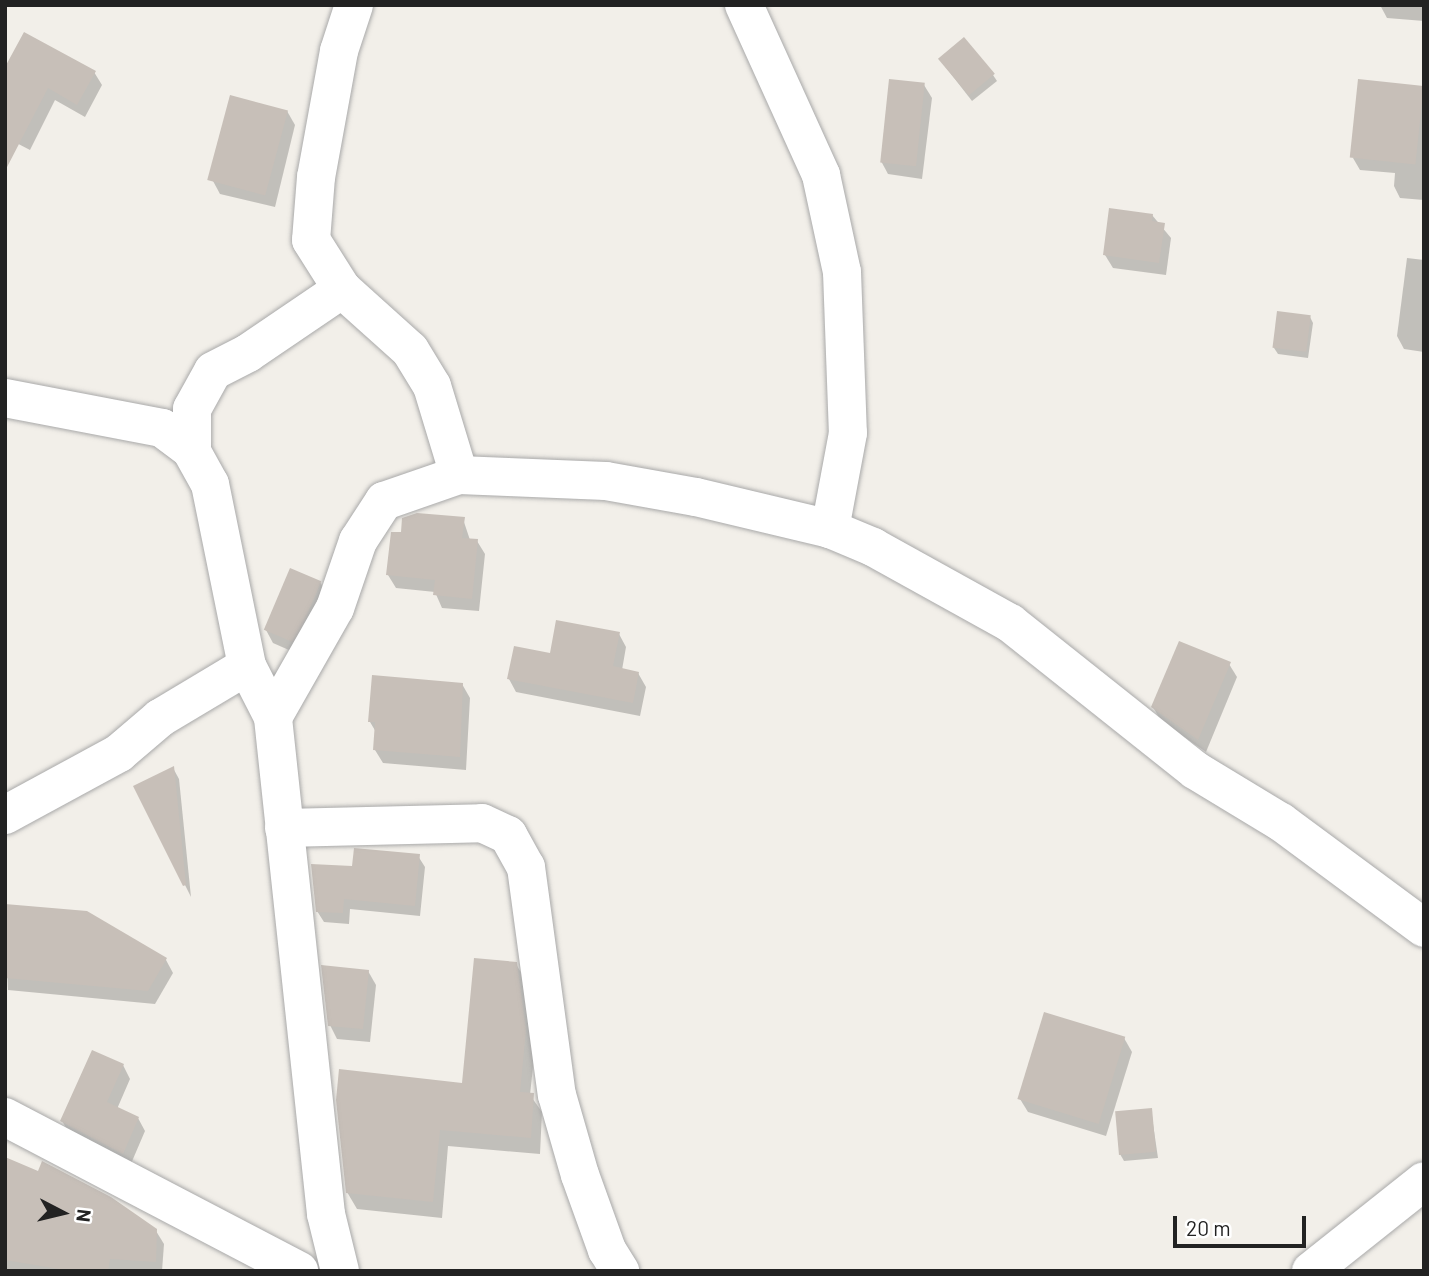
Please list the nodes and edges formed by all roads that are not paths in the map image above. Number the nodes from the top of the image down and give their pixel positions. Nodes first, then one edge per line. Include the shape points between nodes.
1 (354, 5) edge
2 (744, 5) edge
3 (342, 289) junction
4 (5, 398) edge
5 (192, 451) junction
6 (459, 475) junction
7 (830, 529) junction
8 (247, 666) junction
9 (273, 717) junction
10 (5, 815) edge
11 (284, 828) junction
12 (1424, 928) edge
13 (5, 1117) edge
14 (1424, 1181) edge
15 (299, 1271) edge
16 (340, 1271) edge
17 (620, 1271) edge
18 (1311, 1271) edge

1 - 3 street via 339,51 318,165 311,240
2 - 7 street via 821,175 842,272 848,433
3 - 5 street via 248,353 213,371 192,409
3 - 6 street via 410,350 432,386
4 - 5 street via 162,428
5 - 8 street via 210,484
6 - 7 street via 606,481
6 - 9 street via 384,501 358,541 335,608
7 - 12 street via 873,547 1010,623 1195,770 1281,822
8 - 9 street
8 - 10 street via 160,718 119,753
9 - 11 street
11 - 16 street via 326,1214
11 - 17 street via 482,823 508,835 526,867 557,1095 580,1175 607,1250
13 - 15 street
14 - 18 street

